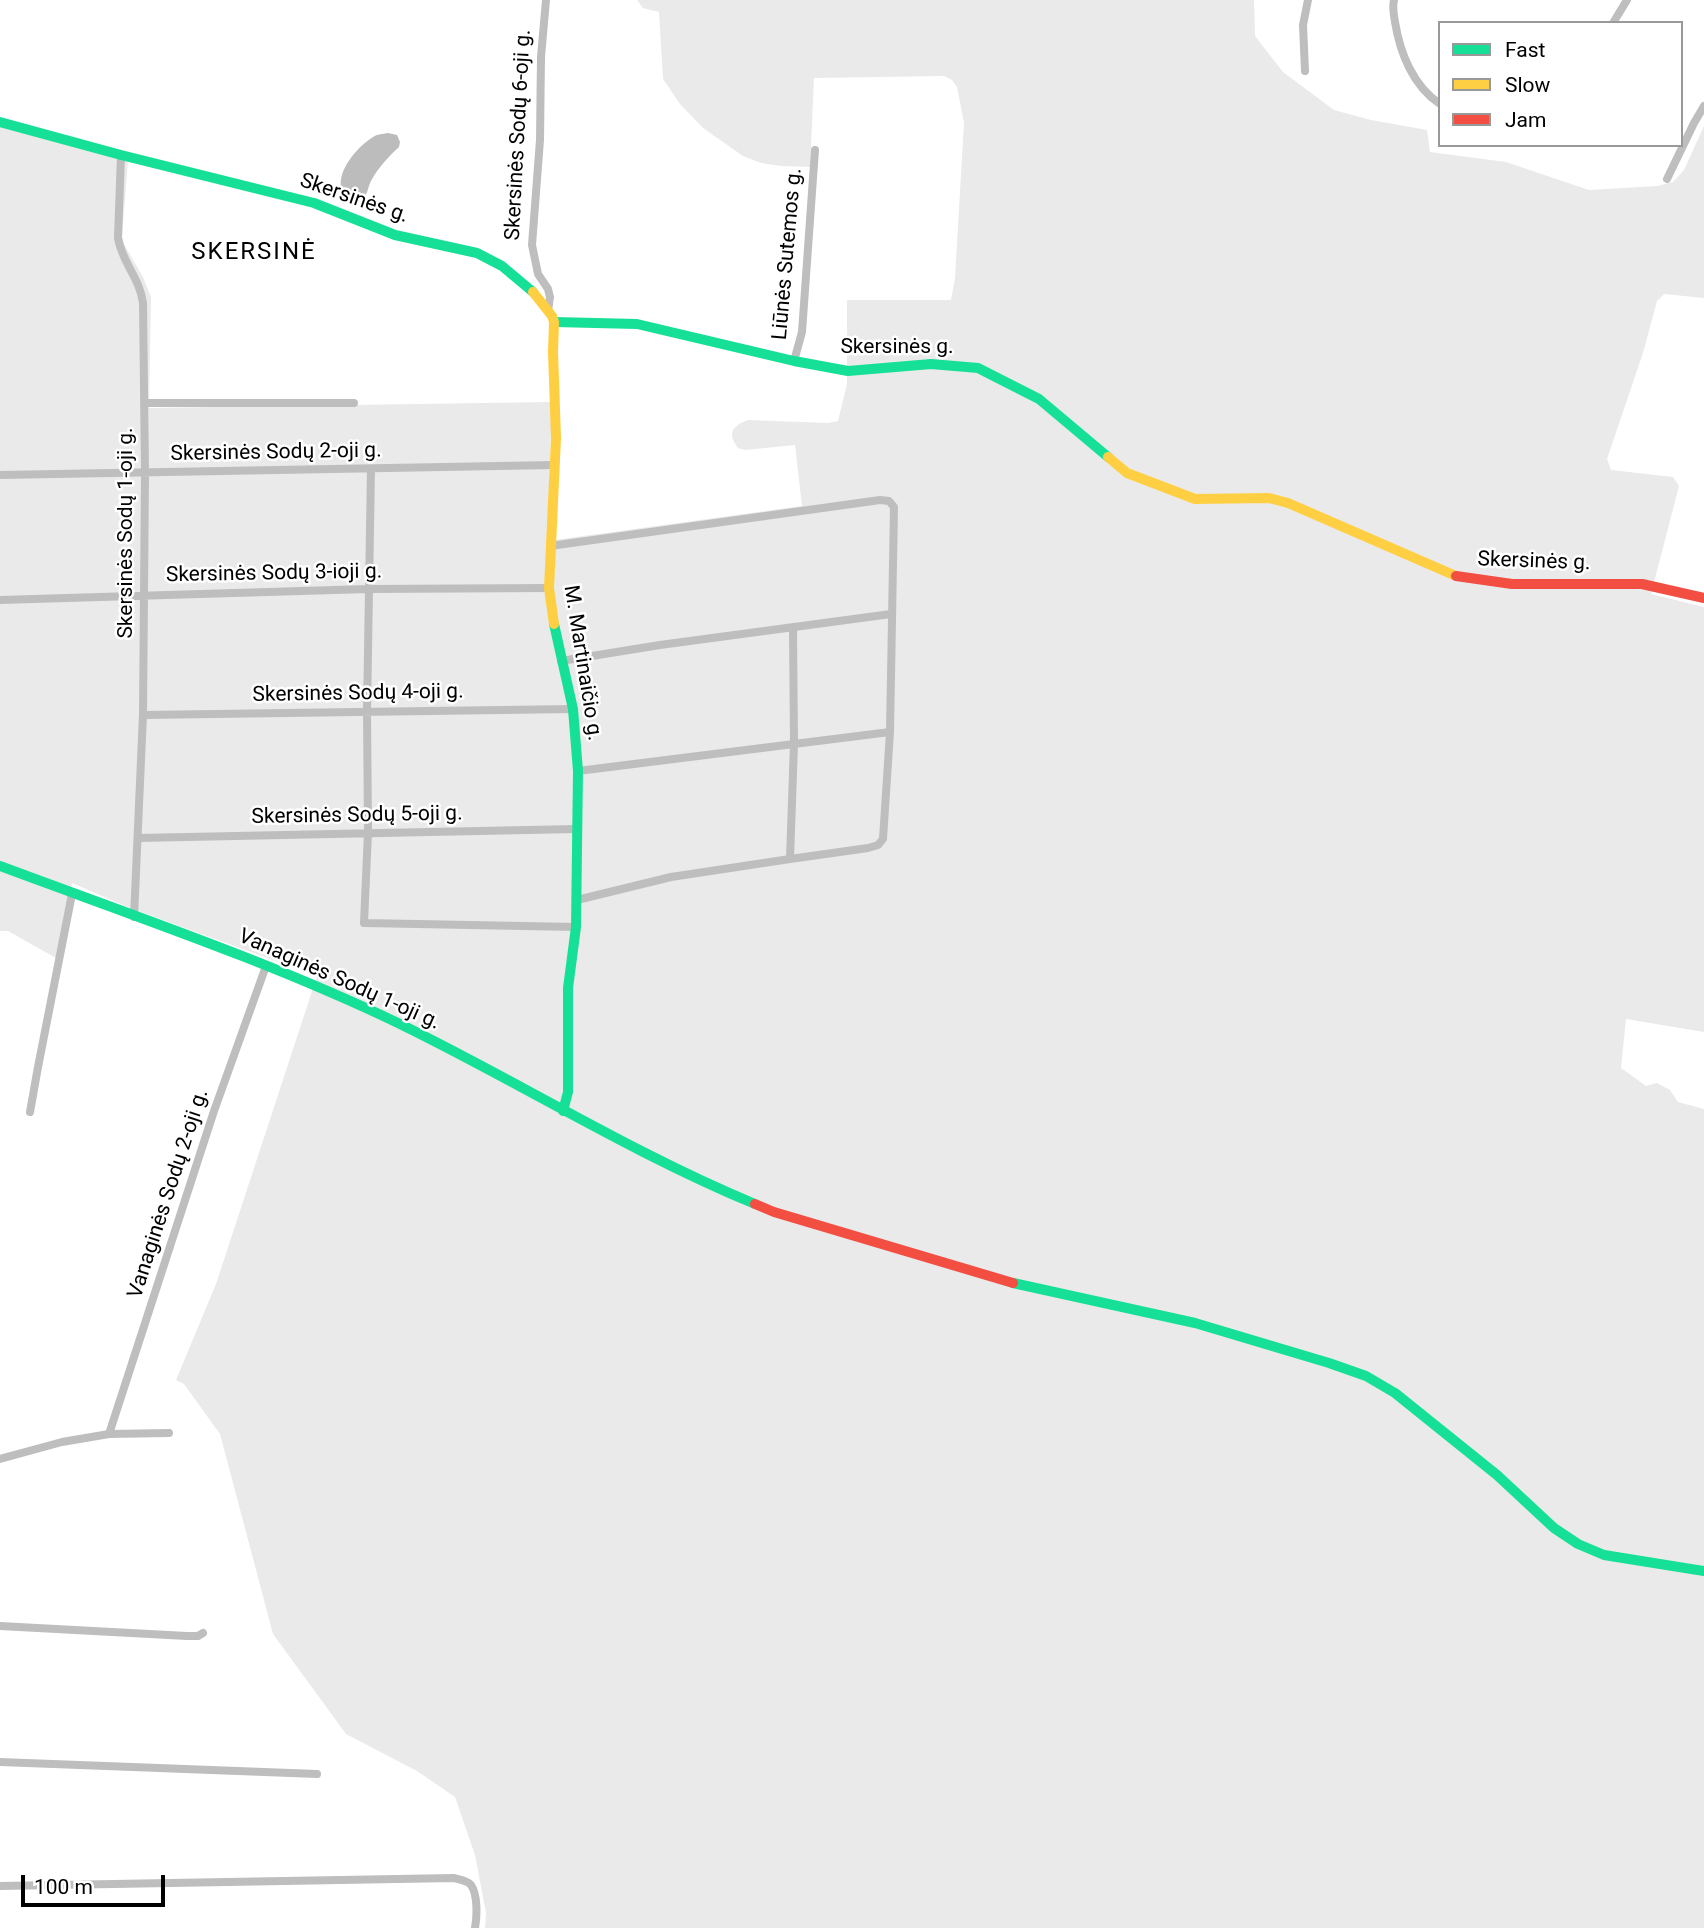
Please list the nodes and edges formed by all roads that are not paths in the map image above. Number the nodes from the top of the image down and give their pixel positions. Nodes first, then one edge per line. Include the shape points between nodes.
1 (546, 0) edge
2 (1308, 0) edge
3 (1394, 0) edge
4 (1627, 0) edge
5 (1614, 21) edge
6 (1306, 71) dead end
7 (1438, 103) edge
8 (1704, 106) edge
9 (0, 122) edge
10 (1683, 146) edge
11 (1682, 147) edge
12 (815, 150) dead end
13 (121, 155) junction
14 (1667, 179) dead end
15 (548, 311) junction
16 (554, 322) junction
17 (794, 361) junction
18 (145, 402) junction
19 (354, 403) dead end
20 (554, 465) junction
21 (371, 469) junction
22 (145, 473) junction
23 (0, 475) edge
24 (550, 546) junction
25 (549, 588) junction
26 (368, 589) junction
27 (144, 594) junction
28 (1704, 598) edge
29 (0, 600) edge
30 (891, 614) junction
31 (793, 627) junction
32 (561, 661) junction
33 (573, 709) junction
34 (367, 711) junction
35 (143, 715) junction
36 (890, 732) junction
37 (794, 744) junction
38 (578, 771) junction
39 (576, 829) junction
40 (368, 832) junction
41 (138, 838) junction
42 (790, 859) junction
43 (0, 866) edge
44 (72, 894) junction
45 (577, 900) junction
46 (134, 917) junction
47 (576, 927) junction
48 (266, 966) junction
49 (563, 1111) junction
50 (30, 1112) dead end
51 (169, 1433) dead end
52 (109, 1434) junction
53 (0, 1459) edge
54 (1704, 1571) edge
55 (0, 1626) edge
56 (203, 1633) dead end
57 (0, 1762) edge
58 (317, 1774) dead end
59 (0, 1886) edge
60 (476, 1924) edge

1 - 15 street, Skersinės Sodų 6-oji g. via 532,245 538,274 550,297
2 - 6 street via 1303,25
3 - 7 street via 1397,36 1408,67
4 - 5 street
8 - 10 street
9 - 13 street, Skersinės g.
11 - 14 street
12 - 17 street, Liūnės Sutemos g. via 802,332
13 - 15 street, Skersinės g. via 314,203 397,236 487,257 517,276
13 - 18 street, Skersinės Sodų 1-oji g. via 118,238 141,290
15 - 16 street, Skersinės g.
16 - 17 street, Skersinės g. via 637,324
16 - 20 street, M. Martinaičio g.
17 - 28 street, Skersinės g. via 848,371 931,364 978,368 1040,399 1128,473 1195,499 1269,498 1288,503 1452,575 1513,584 1642,584
18 - 19 street
18 - 22 street, Skersinės Sodų 1-oji g.
20 - 21 street, Skersinės Sodų 2-oji g.
20 - 24 street, M. Martinaičio g.
21 - 22 street, Skersinės Sodų 2-oji g.
21 - 26 street
22 - 23 street, Skersinės Sodų 2-oji g.
22 - 27 street, Skersinės Sodų 1-oji g.
24 - 25 street, M. Martinaičio g.
24 - 30 street via 889,501 894,507
25 - 26 street, Skersinės Sodų 3-ioji g.
25 - 32 street, M. Martinaičio g.
26 - 27 street, Skersinės Sodų 3-ioji g.
26 - 34 street
27 - 29 street, Skersinės Sodų 3-ioji g.
27 - 35 street, Skersinės Sodų 1-oji g.
30 - 31 street
30 - 36 street
31 - 32 street
31 - 37 street
32 - 33 street, M. Martinaičio g.
33 - 34 street, Skersinės Sodų 4-oji g.
33 - 38 street, M. Martinaičio g.
34 - 35 street, Skersinės Sodų 4-oji g.
34 - 40 street
35 - 41 street, Skersinės Sodų 1-oji g.
36 - 37 street
36 - 42 street via 883,839 868,848
37 - 38 street
37 - 42 street
38 - 39 street, M. Martinaičio g.
39 - 40 street, Skersinės Sodų 5-oji g.
39 - 45 street, M. Martinaičio g.
40 - 41 street, Skersinės Sodų 5-oji g.
40 - 47 street via 364,923
41 - 46 street, Skersinės Sodų 1-oji g.
42 - 45 street via 671,877
43 - 44 street, Vanaginės Sodų 1-oji g.
44 - 46 street, Vanaginės Sodų 1-oji g.
44 - 50 street
45 - 47 street, M. Martinaičio g.
46 - 48 street, Vanaginės Sodų 1-oji g.
47 - 49 street via 569,988 568,1092
48 - 49 street, Vanaginės Sodų 1-oji g. via 401,1025
48 - 52 street, Vanaginės Sodų 2-oji g.
49 - 54 street, Vanaginės Sodų 1-oji g. via 774,1212 1010,1282 1195,1323 1366,1376 1395,1393 1578,1544 1604,1555
51 - 52 street
52 - 53 street
55 - 56 street via 187,1636
57 - 58 street
59 - 60 street via 454,1878 473,1889

